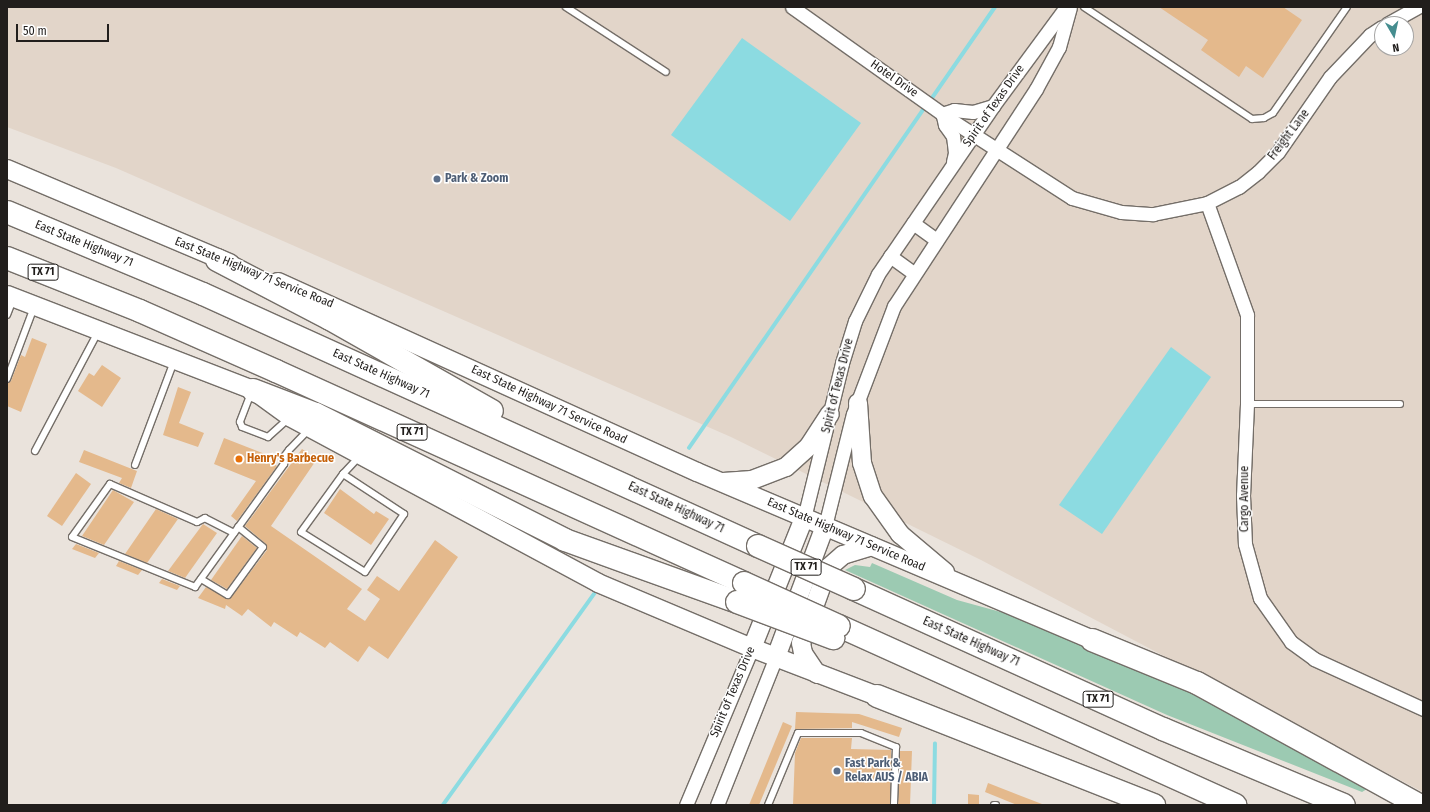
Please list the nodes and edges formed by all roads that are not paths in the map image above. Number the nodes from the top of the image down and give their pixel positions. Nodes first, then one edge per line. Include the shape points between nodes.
1 (566, 7) edge
2 (792, 7) edge
3 (1066, 7) edge
4 (1070, 7) edge
5 (1084, 7) edge
6 (1347, 7) edge
7 (1418, 7) edge
8 (1402, 16) edge
9 (1374, 32) edge
10 (666, 72) dead end
11 (993, 106) junction
12 (939, 111) junction
13 (974, 134) junction
14 (998, 149) junction
15 (952, 165) junction
16 (7, 168) edge
17 (1207, 203) junction
18 (7, 212) edge
19 (913, 223) junction
20 (7, 225) edge
21 (936, 240) junction
22 (7, 246) edge
23 (890, 256) junction
24 (7, 258) edge
25 (217, 260) junction
26 (913, 274) junction
27 (10, 296) edge
28 (105, 297) junction
29 (35, 306) junction
30 (7, 315) edge
31 (98, 331) junction
32 (174, 359) junction
33 (363, 366) junction
34 (7, 379) edge
35 (253, 390) junction
36 (858, 403) junction
37 (1247, 404) junction
38 (1400, 404) dead end
39 (830, 414) junction
40 (290, 417) junction
41 (310, 428) junction
42 (530, 441) junction
43 (36, 451) dead end
44 (361, 455) junction
45 (135, 465) dead end
46 (343, 474) junction
47 (721, 482) junction
48 (804, 518) junction
49 (825, 526) junction
50 (236, 530) junction
51 (872, 546) junction
52 (201, 579) junction
53 (954, 582) junction
54 (741, 592) junction
55 (1092, 640) joint
56 (752, 648) junction
57 (776, 657) junction
58 (817, 674) junction
59 (877, 696) joint
60 (1423, 709) edge
61 (686, 805) edge
62 (717, 805) edge
63 (768, 805) edge
64 (894, 805) edge
65 (1154, 805) edge
66 (1235, 805) edge
67 (1344, 805) edge
68 (1419, 805) edge

1 - 10 lane
2 - 12 street, Hotel Drive
3 - 11 street, Spirit of Texas Drive
4 - 14 street, Spirit of Texas Drive via 1059,47
5 - 6 lane via 1252,119 1264,118 1273,113
7 - 8 street
9 - 17 street, Freight Lane via 1330,77 1278,152 1239,187
11 - 12 street via 974,112
11 - 13 street, Spirit of Texas Drive
12 - 13 street, Hotel Drive
12 - 15 street via 954,140 955,153
13 - 14 street, Hotel Drive
13 - 15 street, Spirit of Texas Drive
14 - 17 street, Freight Lane via 1072,198 1121,212 1153,214
14 - 21 street, Spirit of Texas Drive
15 - 19 street, Spirit of Texas Drive
16 - 25 street, East State Highway 71 Service Road
17 - 37 street, Cargo Avenue via 1247,315
18 - 33 highway, East State Highway 71 / TX 71 via 203,294
19 - 21 street
19 - 23 street, Spirit of Texas Drive
20 - 33 highway via 287,343
21 - 26 street, Spirit of Texas Drive
22 - 28 highway via 84,277
23 - 26 street
23 - 39 street, Spirit of Texas Drive via 878,274 855,321
24 - 28 highway, TX 71
25 - 42 highway via 330,319 488,408 507,420
25 - 47 street, East State Highway 71 Service Road via 247,269 344,310 548,406
26 - 36 street, Spirit of Texas Drive via 894,306
27 - 29 street
27 - 30 lane
28 - 54 highway, TX 71 via 276,371
29 - 31 street
29 - 34 lane
31 - 32 street
31 - 43 lane
32 - 35 street
32 - 45 lane
33 - 42 highway, East State Highway 71 / TX 71
35 - 40 street
35 - 40 lane via 240,425 266,437
35 - 54 highway via 316,414 565,540
36 - 49 street, Spirit of Texas Drive
36 - 53 street via 862,463 873,496 891,524
37 - 38 lane
37 - 60 street, Cargo Avenue via 1243,495 1245,544 1260,598 1291,642 1314,659
39 - 47 street via 809,446 786,467 752,480
39 - 48 street, Spirit of Texas Drive
40 - 41 street
41 - 44 street
41 - 50 lane via 283,458 284,464
42 - 67 highway, East State Highway 71 / TX 71, bridge via 1163,729
44 - 46 lane
44 - 56 street via 592,580
46 - 46 lane via 301,532 365,572 404,514
47 - 48 street, East State Highway 71 Service Road
48 - 49 street, East State Highway 71 Service Road
48 - 56 street, Spirit of Texas Drive
49 - 51 street, East State Highway 71 Service Road
49 - 57 street, Spirit of Texas Drive
50 - 52 lane
50 - 52 lane via 263,547 228,596
50 - 52 lane via 205,518 197,522 110,484 72,537 195,587
51 - 53 street, East State Highway 71 Service Road
51 - 58 street via 843,555 828,568 801,643 803,653
53 - 55 street, East State Highway 71 Service Road
54 - 66 highway, bridge via 955,678
55 - 68 highway via 1197,683
56 - 57 street
56 - 61 street, Spirit of Texas Drive
57 - 58 street
57 - 62 street, Spirit of Texas Drive
58 - 59 street
59 - 65 highway
63 - 64 lane via 798,733 861,733 896,747

